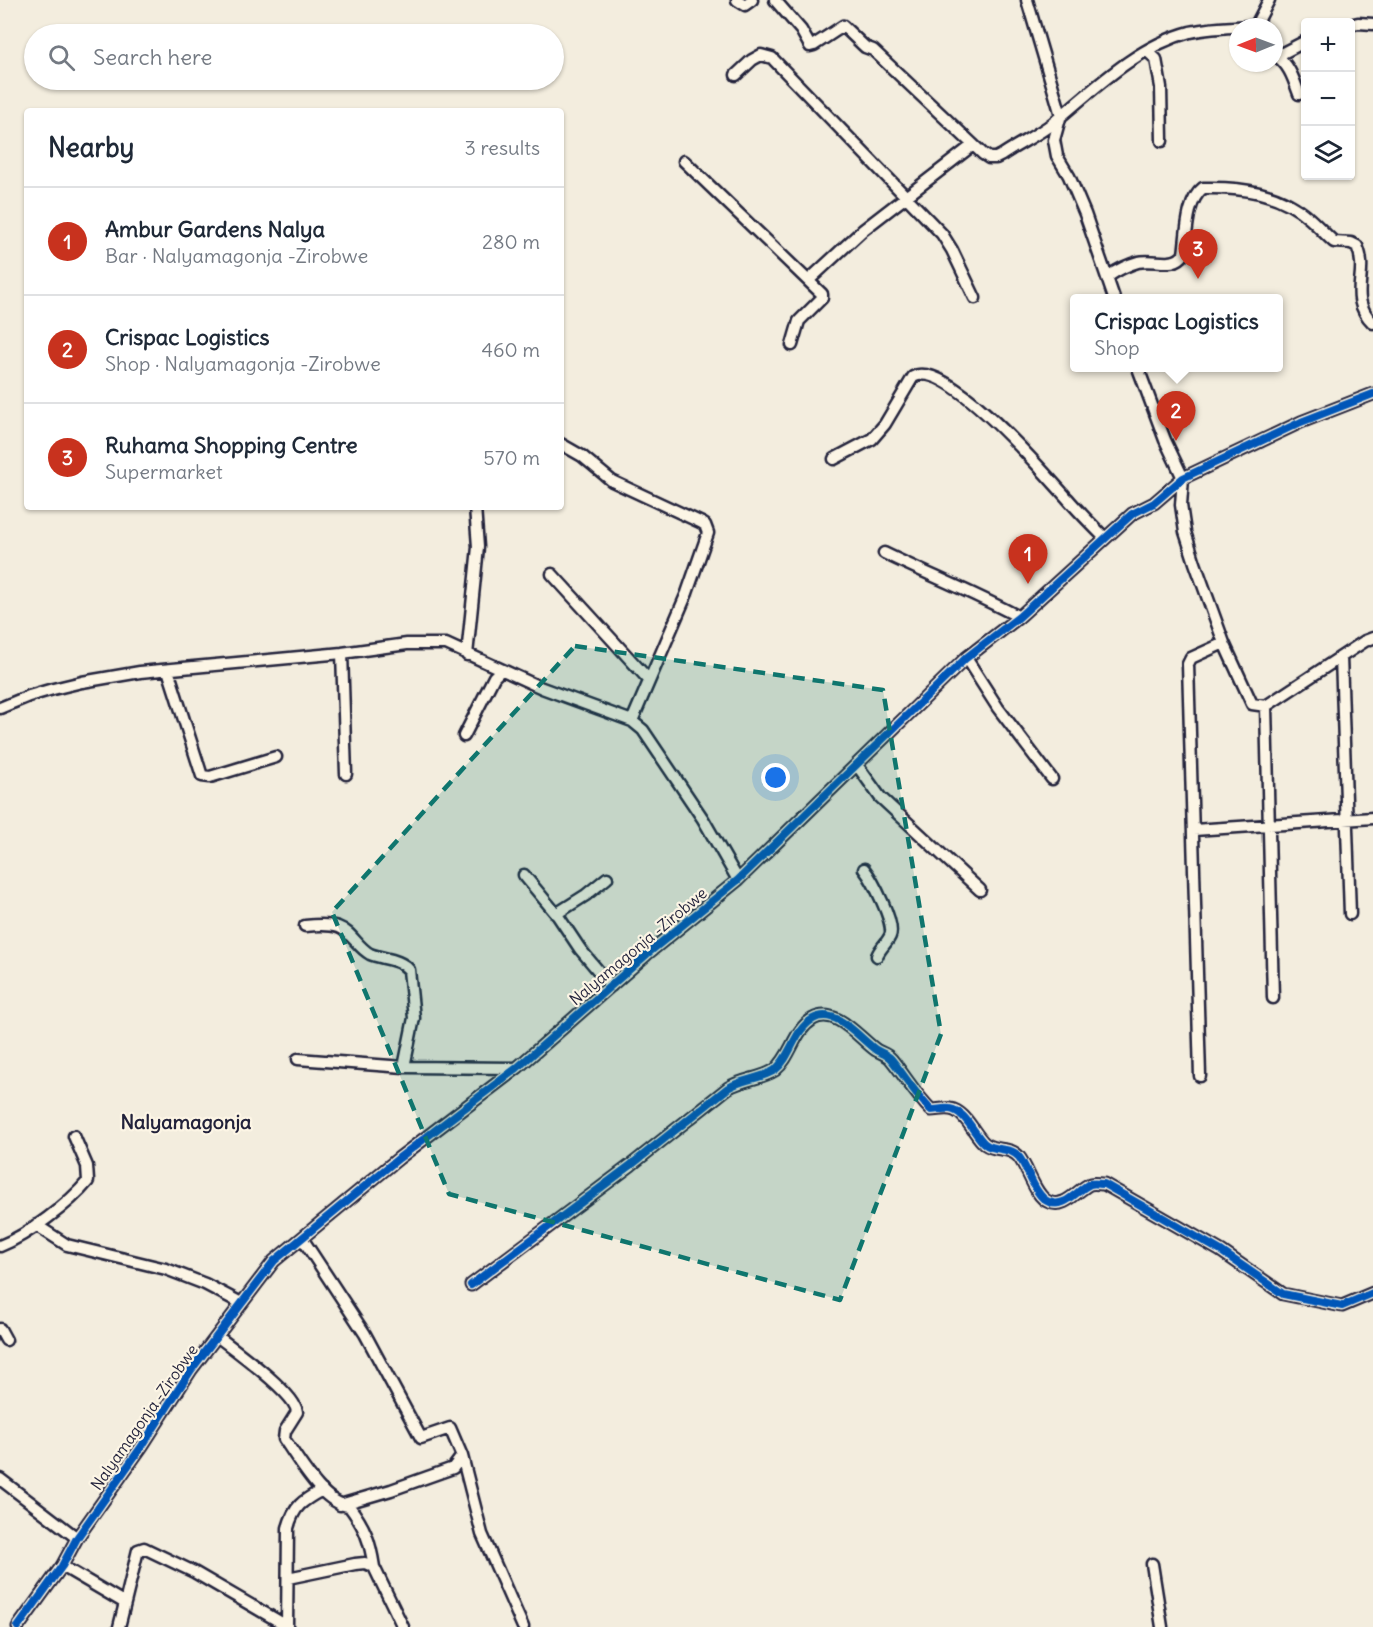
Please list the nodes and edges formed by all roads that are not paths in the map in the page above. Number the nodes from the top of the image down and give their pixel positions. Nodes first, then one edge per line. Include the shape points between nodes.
1 (737, 0) edge
2 (752, 0) edge
3 (775, 0) edge
4 (1027, 0) edge
5 (1269, 0) edge
6 (1259, 18) edge
7 (1355, 24) edge
8 (1373, 24) edge
9 (1229, 27) edge
10 (1301, 43) edge
11 (1147, 51) junction
12 (1283, 51) edge
13 (1283, 60) edge
14 (736, 75) dead end
15 (1299, 94) dead end
16 (1061, 115) junction
17 (1162, 141) dead end
18 (973, 145) junction
19 (684, 161) dead end
20 (904, 198) junction
21 (1107, 277) junction
22 (809, 280) junction
23 (1113, 294) edge
24 (975, 298) dead end
25 (1373, 323) edge
26 (792, 345) dead end
27 (1140, 372) edge
28 (1373, 394) edge
29 (564, 446) edge
30 (834, 459) dead end
31 (1183, 478) junction
32 (475, 510) edge
33 (1105, 538) junction
34 (884, 553) dead end
35 (552, 574) dead end
36 (1019, 617) junction
37 (1373, 638) edge
38 (1224, 643) junction
39 (342, 653) junction
40 (466, 655) junction
41 (1341, 657) junction
42 (966, 658) junction
43 (168, 670) junction
44 (501, 670) junction
45 (649, 680) junction
46 (1266, 706) junction
47 (0, 708) edge
48 (632, 721) junction
49 (464, 736) dead end
50 (276, 757) dead end
51 (857, 765) junction
52 (345, 774) dead end
53 (1052, 778) dead end
54 (1373, 818) edge
55 (1348, 820) junction
56 (1270, 824) junction
57 (1194, 830) junction
58 (864, 869) dead end
59 (524, 875) dead end
60 (607, 878) dead end
61 (738, 880) junction
62 (980, 890) dead end
63 (556, 914) junction
64 (1350, 915) dead end
65 (305, 926) dead end
66 (877, 956) dead end
67 (611, 986) junction
68 (1273, 998) dead end
69 (298, 1059) dead end
70 (404, 1067) junction
71 (517, 1068) junction
72 (1200, 1076) dead end
73 (74, 1136) dead end
74 (36, 1225) junction
75 (302, 1238) junction
76 (0, 1246) edge
77 (471, 1285) dead end
78 (1373, 1293) edge
79 (241, 1303) junction
80 (0, 1329) edge
81 (217, 1336) junction
82 (6, 1340) dead end
83 (462, 1456) junction
84 (0, 1479) edge
85 (321, 1490) junction
86 (340, 1505) junction
87 (77, 1538) junction
88 (1152, 1564) dead end
89 (62, 1566) junction
90 (374, 1567) junction
91 (288, 1578) junction
92 (125, 1603) junction
93 (287, 1626) edge
94 (18, 1627) edge
95 (119, 1627) edge
96 (403, 1627) edge
97 (523, 1627) edge
98 (1162, 1627) edge

1 - 2 street via 745,5
3 - 18 street via 810,46 843,26
4 - 16 street
5 - 6 street
7 - 8 street
9 - 11 street via 1188,33
10 - 12 street
11 - 16 street
11 - 17 street via 1156,59 1161,87
13 - 15 street
14 - 20 street via 761,55 772,58
16 - 18 street via 996,158 989,158
16 - 21 street via 1054,140 1057,156 1085,214
18 - 20 street
19 - 22 street
20 - 22 street
20 - 24 street via 942,234
21 - 23 street
21 - 25 street via 1140,261 1180,259 1193,201 1203,188 1248,189 1270,195 1298,211 1334,242 1357,246 1361,254 1359,302
22 - 26 street via 823,296 799,321
27 - 31 street
28 - 31 street, Nalyamagonja -Zirobwe via 1301,422
29 - 45 street via 612,481 702,523 707,530 687,593
30 - 33 street via 872,439 913,377 925,374 944,382 998,423
31 - 33 street, Nalyamagonja -Zirobwe
31 - 38 street via 1185,532
32 - 40 street via 478,548
33 - 36 street, Nalyamagonja -Zirobwe
34 - 36 street
35 - 45 street
36 - 42 street, Nalyamagonja -Zirobwe
37 - 41 street
38 - 46 street via 1249,700 1256,706
38 - 57 street via 1191,658 1188,664
39 - 40 street via 427,644 446,645
39 - 43 street
39 - 52 street
40 - 44 street
41 - 46 street
41 - 55 street
42 - 51 street, Nalyamagonja -Zirobwe
42 - 53 street via 998,708
43 - 47 street via 82,682
43 - 50 street via 202,776
44 - 48 street
44 - 49 street
45 - 48 street
46 - 56 street
48 - 61 street via 643,730 678,781
51 - 61 street, Nalyamagonja -Zirobwe
51 - 62 street via 880,796
54 - 55 street
55 - 56 street
55 - 64 street
56 - 57 street
56 - 68 street
57 - 72 street
58 - 66 street via 891,926 891,935
59 - 63 street
60 - 63 street
61 - 67 street, Nalyamagonja -Zirobwe
63 - 67 street
65 - 70 street via 338,927 363,949 409,970 414,1018
67 - 71 street, Nalyamagonja -Zirobwe
69 - 70 street
70 - 71 street
71 - 75 street, Nalyamagonja -Zirobwe
73 - 74 street via 87,1166 88,1181
74 - 76 street
74 - 79 street via 67,1245 166,1269
75 - 79 street, Nalyamagonja -Zirobwe via 274,1261
75 - 83 street via 365,1334 421,1438 450,1428
77 - 78 street via 728,1088 774,1070 799,1031 824,1016 840,1021 890,1058 931,1110 956,1112 987,1145 1012,1151 1049,1202 1068,1200 1092,1183 1104,1184 1221,1251 1283,1294 1342,1306
79 - 81 street, Nalyamagonja -Zirobwe
80 - 82 street
81 - 85 street via 294,1402 297,1412 284,1439
81 - 87 street, Nalyamagonja -Zirobwe
83 - 86 street via 453,1468
83 - 97 street via 482,1534
84 - 87 street
85 - 86 street
85 - 91 street via 300,1503 292,1514 288,1528
86 - 90 street via 349,1506 364,1528
87 - 89 street, Nalyamagonja -Zirobwe
88 - 98 street
89 - 92 street
89 - 94 street, Nalyamagonja -Zirobwe
90 - 91 street via 355,1564
90 - 96 street
91 - 93 street
92 - 93 street via 138,1550 144,1548
92 - 95 street

